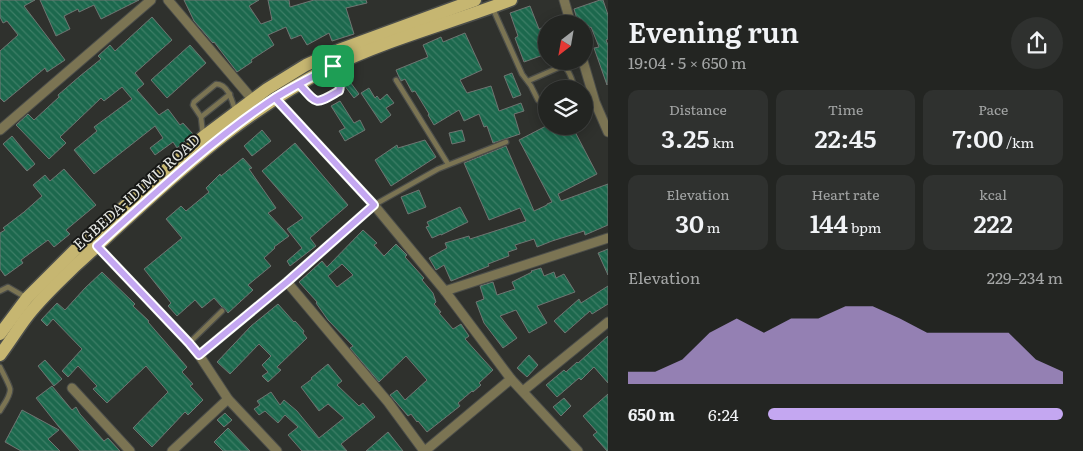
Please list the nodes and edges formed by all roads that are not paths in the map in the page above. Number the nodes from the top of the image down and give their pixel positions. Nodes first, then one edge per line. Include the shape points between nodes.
1 (151, 0) edge
2 (168, 0) edge
3 (511, 0) edge
4 (564, 0) edge
5 (467, 1) edge
6 (492, 7) junction
7 (568, 15) edge
8 (333, 66) junction
9 (585, 70) edge
10 (396, 80) dead end
11 (572, 80) edge
12 (528, 81) junction
13 (299, 84) junction
14 (230, 94) junction
15 (275, 98) junction
16 (252, 100) junction
17 (538, 100) edge
18 (235, 112) junction
19 (201, 117) junction
20 (0, 130) edge
21 (608, 132) edge
22 (203, 137) junction
23 (506, 142) dead end
24 (448, 164) junction
25 (374, 205) junction
26 (608, 238) edge
27 (97, 246) junction
28 (287, 282) junction
29 (0, 291) edge
30 (445, 291) junction
31 (27, 298) junction
32 (222, 310) dead end
33 (608, 322) edge
34 (1, 331) edge
35 (189, 343) junction
36 (0, 355) edge
37 (199, 355) junction
38 (0, 367) edge
39 (510, 379) junction
40 (72, 388) dead end
41 (523, 391) junction
42 (228, 399) junction
43 (0, 411) edge
44 (130, 451) edge
45 (172, 451) edge
46 (277, 451) edge
47 (425, 451) edge
48 (578, 451) edge

1 - 20 street
2 - 16 street
3 - 6 main road, EGBEDA-IDIMU ROAD
4 - 7 street
5 - 16 main road, EGBEDA-IDIMU ROAD via 306,65
6 - 8 main road, EGBEDA-IDIMU ROAD
6 - 12 lane
8 - 13 main road, EGBEDA-IDIMU ROAD
8 - 13 lane via 339,91 321,101 313,100
9 - 21 street
10 - 24 lane
11 - 12 lane via 566,69 560,67
12 - 17 lane
13 - 15 main road, EGBEDA-IDIMU ROAD
14 - 18 lane
14 - 19 lane
14 - 19 lane via 222,84 216,84 194,102 194,108
15 - 25 street
15 - 27 main road, EGBEDA-IDIMU ROAD via 190,162
16 - 18 main road, EGBEDA-IDIMU ROAD
18 - 22 main road, EGBEDA-IDIMU ROAD
19 - 22 lane
22 - 31 main road, EGBEDA-IDIMU ROAD via 75,250
23 - 24 lane
24 - 25 lane
25 - 28 street
25 - 30 street
26 - 30 street
27 - 35 street
27 - 36 main road, EGBEDA-IDIMU ROAD via 37,305
28 - 37 street
28 - 47 street
29 - 31 lane via 8,287
30 - 39 street
31 - 34 main road, EGBEDA-IDIMU ROAD
32 - 35 lane
33 - 41 street
35 - 37 street
37 - 42 street
38 - 43 lane via 10,392
39 - 41 street
39 - 47 street
40 - 44 street
41 - 48 street
42 - 45 street
42 - 46 street

